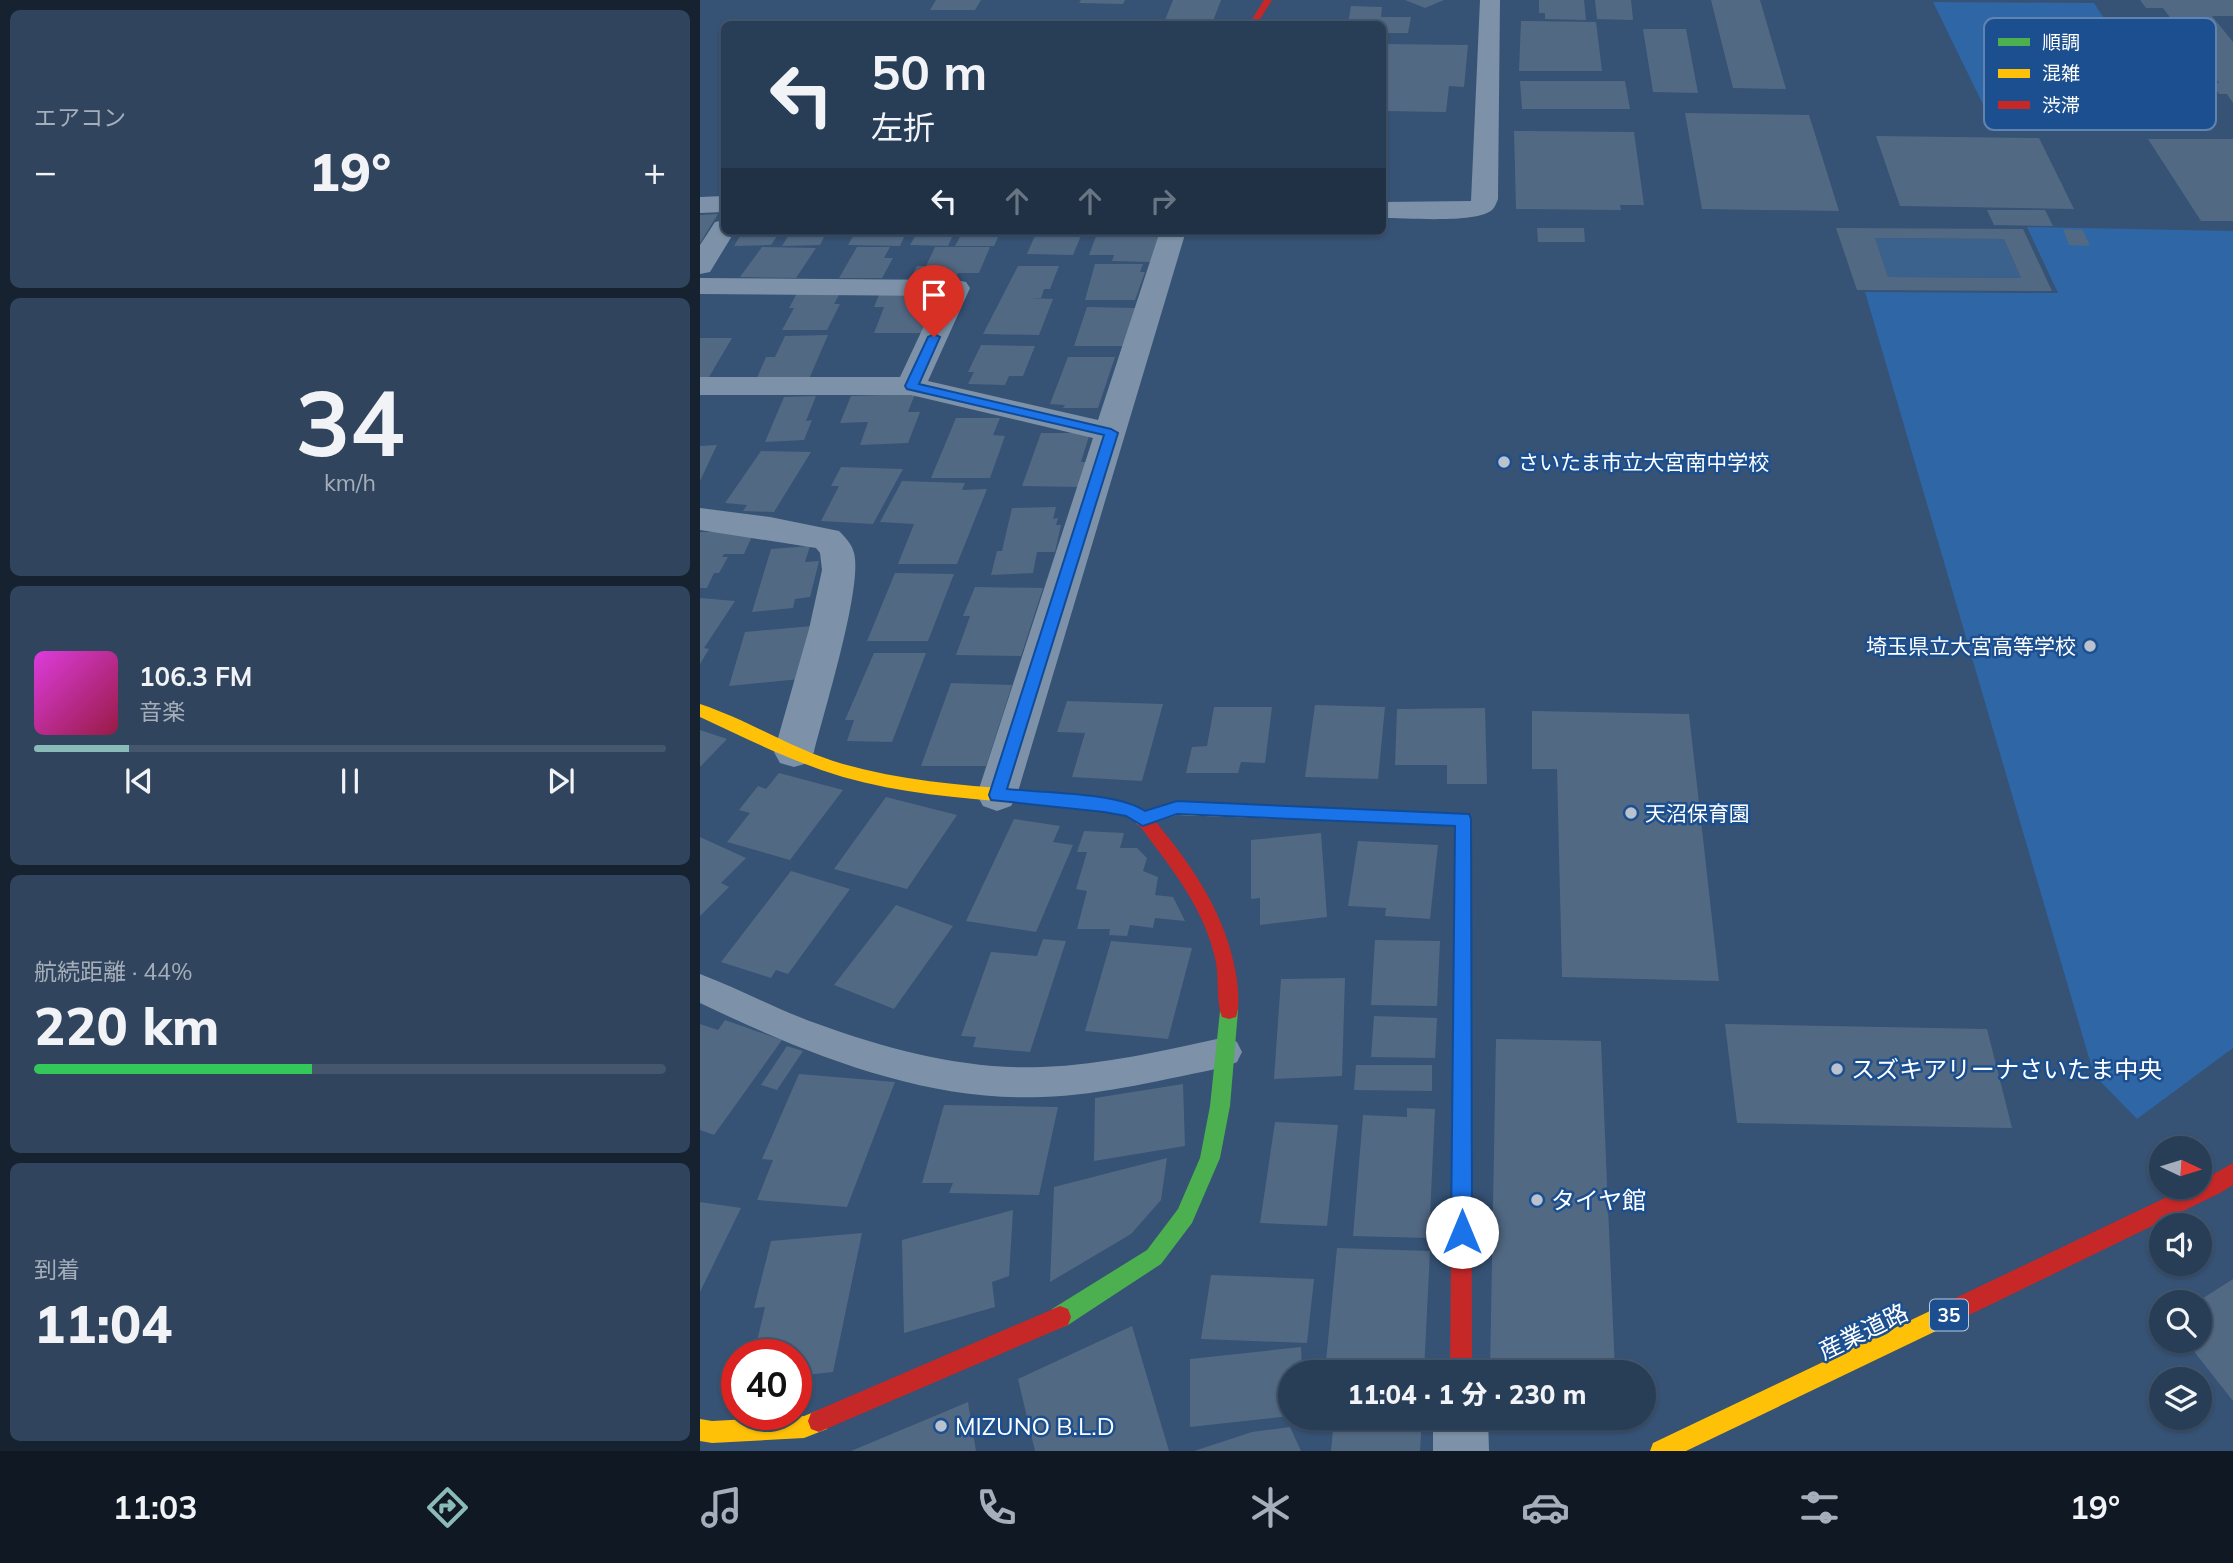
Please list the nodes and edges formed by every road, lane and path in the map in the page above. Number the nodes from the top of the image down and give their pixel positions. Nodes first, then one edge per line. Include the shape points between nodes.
1 (1268, 0) edge
2 (1490, 0) edge
3 (1255, 21) edge
4 (721, 204) edge
5 (700, 205) edge
6 (1386, 210) edge
7 (721, 233) edge
8 (1172, 235) edge
9 (700, 266) edge
10 (700, 286) edge
11 (700, 386) edge
12 (911, 386) junction
13 (1111, 433) junction
14 (700, 519) edge
15 (700, 710) edge
16 (794, 752) junction
17 (997, 795) junction
18 (1143, 819) junction
19 (700, 988) edge
20 (1226, 1052) junction
21 (2233, 1173) edge
22 (1461, 1360) edge
23 (700, 1430) edge
24 (1461, 1430) edge
25 (800, 1439) edge
26 (1461, 1451) edge
27 (1661, 1451) edge

1 - 3 street
2 - 6 street via 1482,206 1472,210
4 - 5 street
7 - 9 street
8 - 13 street
10 - 12 street via 956,288
11 - 12 street
12 - 13 street
13 - 17 street
14 - 16 street via 827,539 837,551 839,570 827,629
15 - 16 street
16 - 17 street via 863,775
17 - 18 street via 1104,805 1130,810
18 - 20 street via 1186,870 1219,939 1229,1007
18 - 22 street via 1177,807 1463,819
19 - 20 lane via 758,1016 859,1054 943,1074 1017,1083 1106,1075
20 - 25 street via 1210,1158 1185,1216 1154,1257 1056,1319
21 - 27 street, 産業道路 / 35 via 2015,1283
23 - 25 street
24 - 26 street

